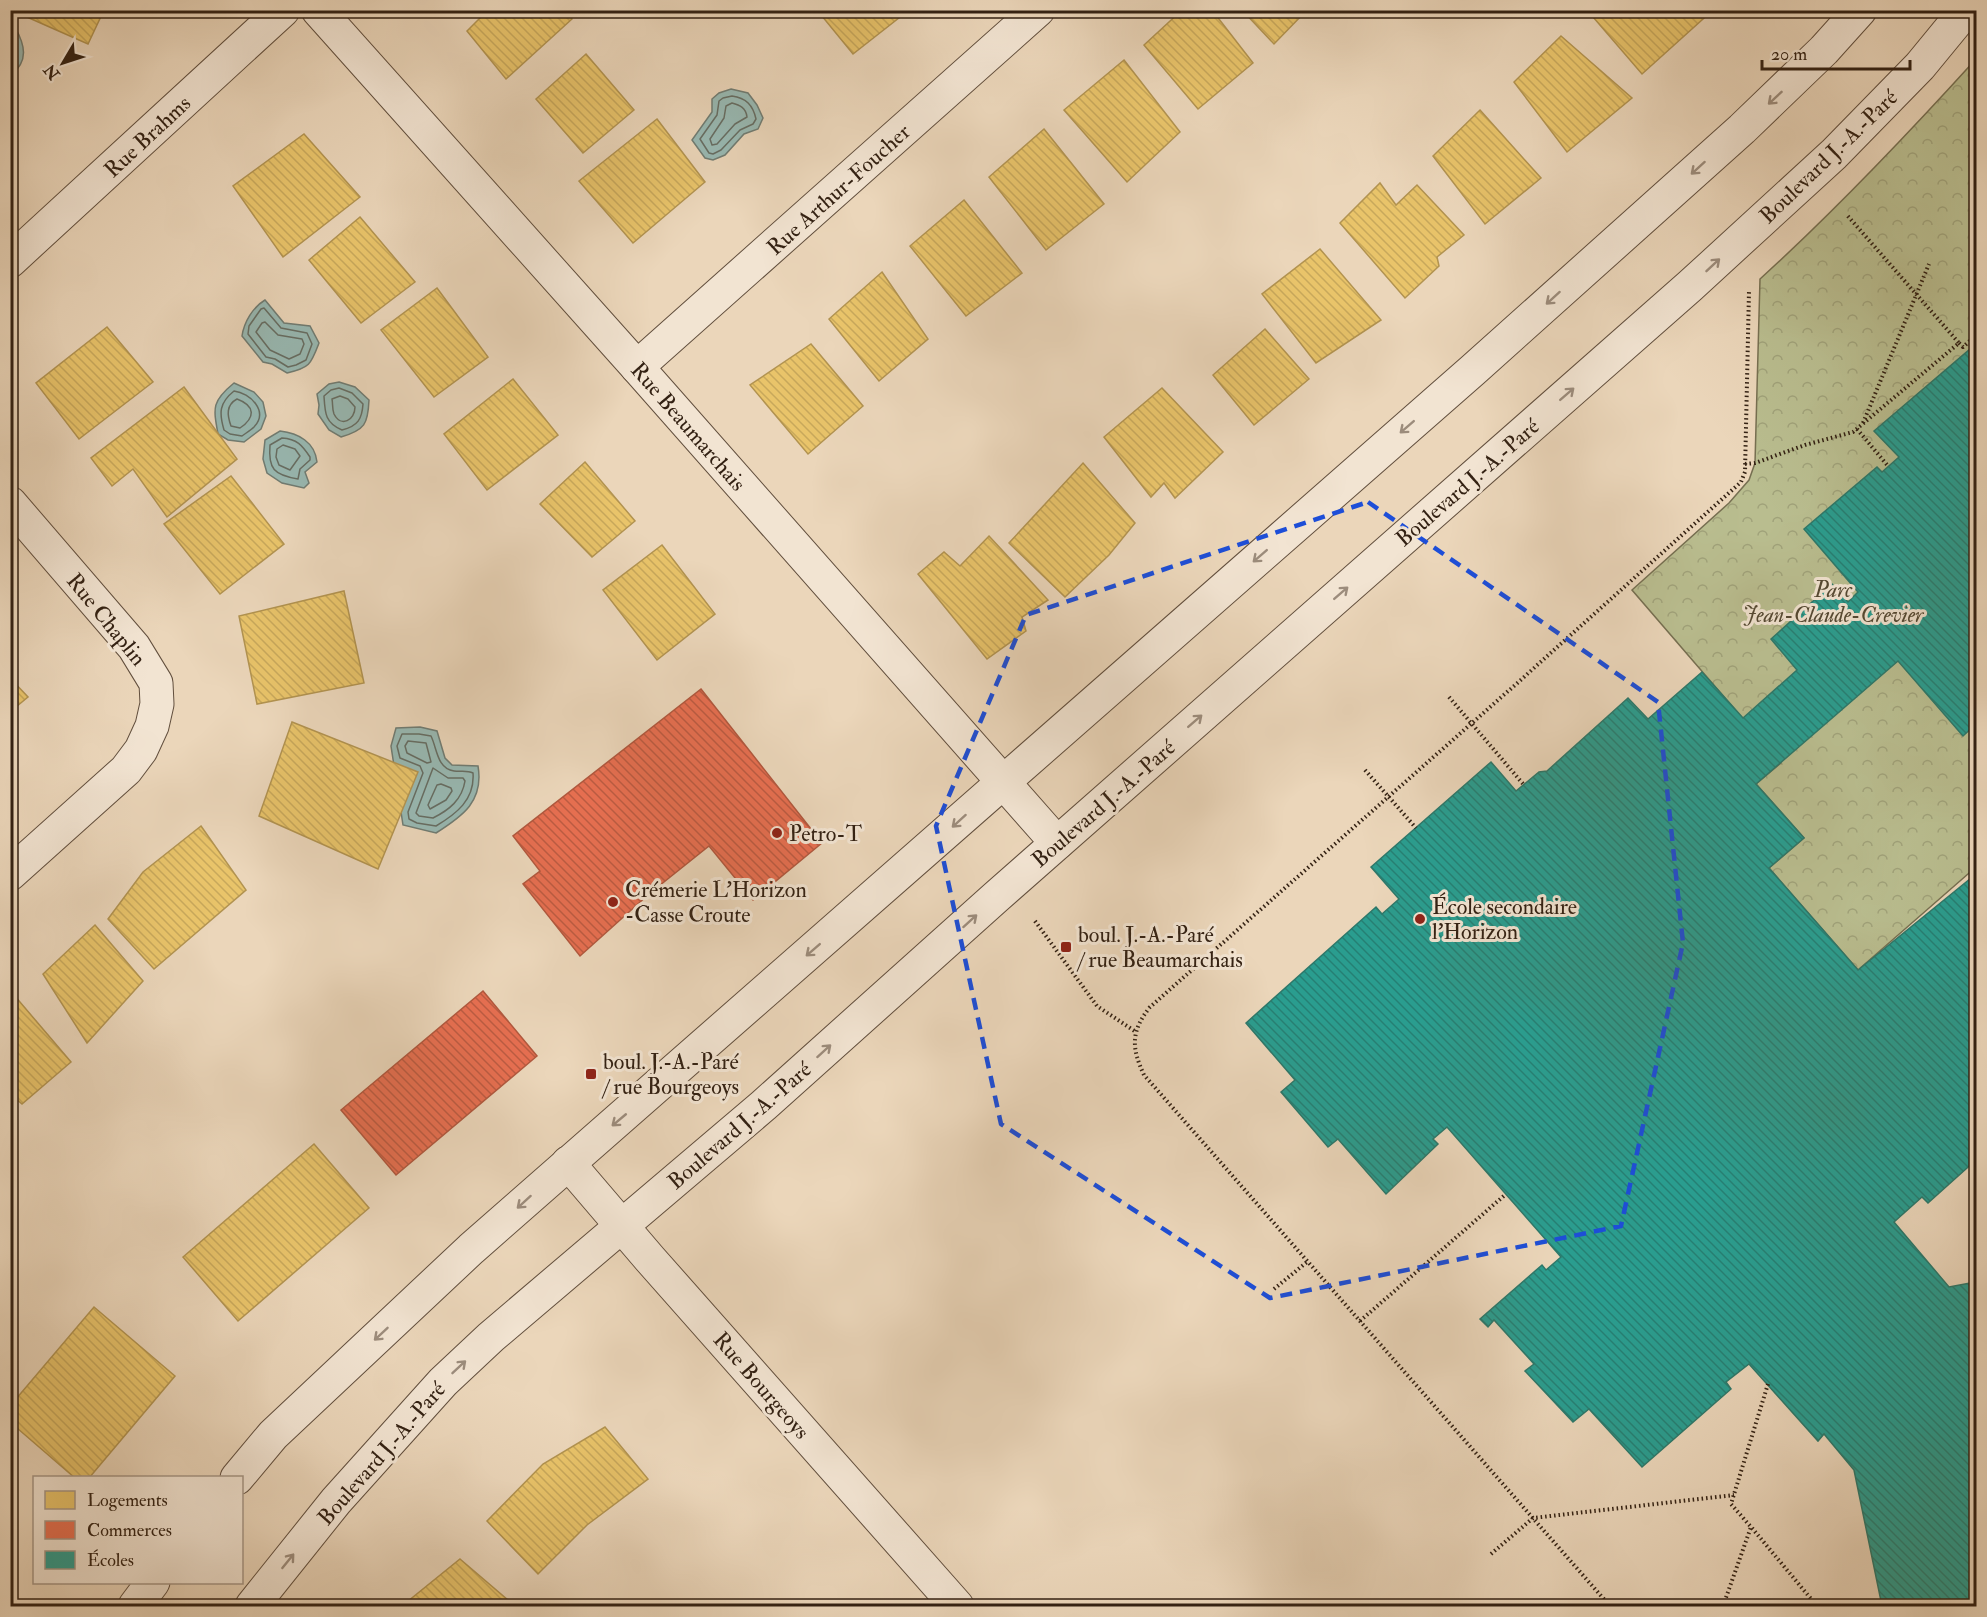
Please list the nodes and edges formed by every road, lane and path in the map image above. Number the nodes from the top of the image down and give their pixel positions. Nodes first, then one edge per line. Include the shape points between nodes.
1 (283, 10) edge
2 (318, 10) edge
3 (1038, 10) edge
4 (1860, 10) edge
5 (1966, 10) edge
6 (1846, 214) dead end
7 (10, 261) edge
8 (1929, 264) dead end
9 (1749, 280) dead end
10 (1917, 295) junction
11 (1977, 335) edge
12 (1959, 343) junction
13 (637, 367) junction
14 (1863, 424) junction
15 (1857, 429) junction
16 (1745, 464) junction
17 (1888, 466) dead end
18 (10, 503) edge
19 (1449, 697) dead end
20 (1472, 723) junction
21 (1365, 770) dead end
22 (1002, 782) junction
23 (1524, 785) dead end
24 (1389, 796) junction
25 (1416, 828) dead end
26 (1057, 843) junction
27 (10, 874) edge
28 (1034, 920) dead end
29 (1136, 1032) junction
30 (568, 1163) junction
31 (1506, 1194) dead end
32 (622, 1227) junction
33 (1307, 1262) junction
34 (1274, 1289) dead end
35 (1360, 1321) junction
36 (1768, 1384) dead end
37 (239, 1476) edge
38 (1734, 1495) junction
39 (1533, 1518) junction
40 (1751, 1527) junction
41 (1491, 1554) dead end
42 (152, 1584) edge
43 (135, 1606) edge
44 (252, 1606) edge
45 (957, 1606) edge
46 (1610, 1606) edge
47 (1723, 1606) edge
48 (1817, 1606) edge

1 - 7 street, Rue Brahms
2 - 13 street, Rue Beaumarchais
3 - 13 street, Rue Arthur-Foucher
4 -> 22 street via 1742,129
26 -> 5 street, Boulevard J.-A.-Paré via 1690,286 1834,154 1920,66
6 - 10 path
8 - 10 path
9 - 16 path
10 - 12 path
10 - 14 path
11 - 12 path via 1963,347
12 - 14 path
13 - 22 street, Rue Beaumarchais
14 - 15 path
15 - 16 path
15 - 17 path
16 - 20 path via 1741,482
18 - 27 street, Rue Chaplin via 134,647 156,682 157,704 141,750 126,770
19 - 20 path
20 - 23 path
20 - 24 path
21 - 24 path
22 - 26 street, Rue Beaumarchais
22 -> 30 street
24 - 25 path
24 - 29 path via 1150,1007
32 -> 26 street, Boulevard J.-A.-Paré
28 - 29 path via 1097,1006
29 - 33 path via 1136,1058 1144,1074
30 - 32 street, Rue Bourgeoys
30 -> 37 street via 273,1435
31 - 35 path
44 -> 32 street, Boulevard J.-A.-Paré via 336,1502 443,1382
32 - 45 street, Rue Bourgeoys
33 - 34 path
33 - 35 path
35 - 39 path
36 - 38 path
38 - 39 path
38 - 40 path via 1731,1504
39 - 41 path
39 - 46 path
40 - 47 path
40 - 48 path
42 - 43 street

